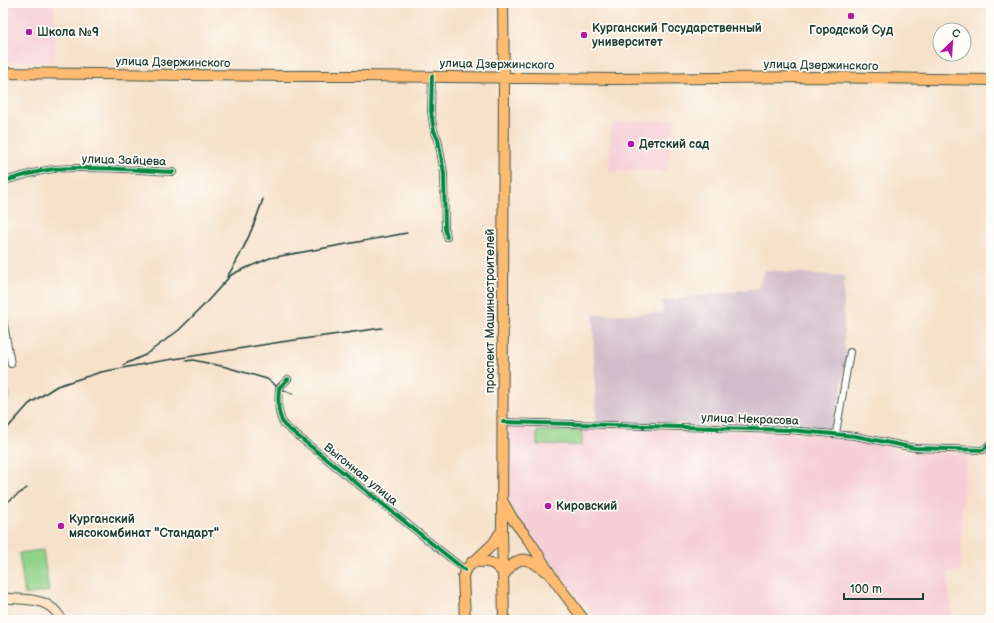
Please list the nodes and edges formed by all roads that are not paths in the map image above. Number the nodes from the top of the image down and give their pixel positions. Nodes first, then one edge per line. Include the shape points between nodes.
1 (503, 3) edge
2 (3, 73) edge
3 (432, 76) junction
4 (504, 77) junction
5 (991, 80) edge
6 (173, 172) dead end
7 (3, 181) edge
8 (447, 237) dead end
9 (3, 318) edge
10 (850, 352) dead end
11 (11, 364) dead end
12 (288, 379) dead end
13 (503, 422) junction
14 (836, 434) junction
15 (991, 443) edge
16 (503, 502) junction
17 (502, 530) junction
18 (472, 562) junction
19 (465, 570) junction
20 (504, 575) junction
21 (552, 577) junction
22 (3, 598) edge
23 (62, 620) edge
24 (465, 620) edge
25 (504, 620) edge
26 (584, 620) edge

1 - 4 main road, проспект Машиностроителей
2 - 3 main road, улица Дзержинского
3 - 4 main road, улица Дзержинского
3 - 8 street via 431,111 444,173
4 - 5 main road, улица Дзержинского
4 - 13 main road, проспект Машиностроителей
6 - 7 street, улица Зайцева via 54,169
9 - 11 street
10 - 14 street
12 - 19 street, Выгонная улица via 279,388 278,411 284,425
13 - 14 street, улица Некрасова via 759,429
13 - 16 main road, проспект Машиностроителей
14 - 15 street, улица Некрасова via 915,448 983,450
16 - 17 main road, проспект Машиностроителей
16 - 21 main road
17 - 18 main road via 493,544
17 - 20 main road, проспект Машиностроителей
18 - 19 main road
18 - 20 main road via 487,561 500,569
19 - 24 main road
20 - 21 main road via 512,564 523,559 533,561
20 - 25 main road, проспект Машиностроителей
21 - 26 main road
22 - 23 main road via 40,601 57,611

